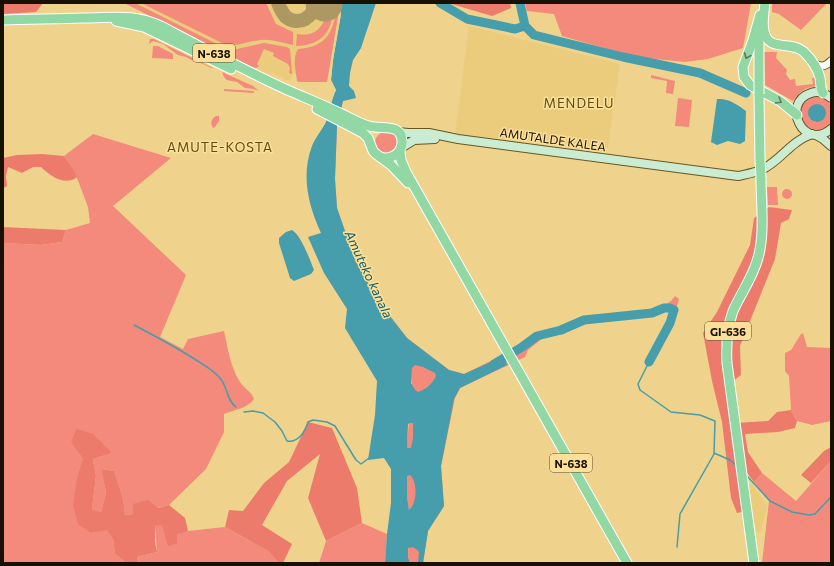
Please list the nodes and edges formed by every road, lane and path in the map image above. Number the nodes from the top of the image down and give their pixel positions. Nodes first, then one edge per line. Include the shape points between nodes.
1 (762, 3) edge
2 (765, 3) edge
3 (760, 15) junction
4 (87, 18) junction
5 (3, 20) edge
6 (812, 61) junction
7 (831, 61) edge
8 (828, 94) edge
9 (321, 107) junction
10 (797, 115) junction
11 (351, 122) junction
12 (800, 126) junction
13 (383, 127) junction
14 (831, 129) edge
15 (398, 132) junction
16 (813, 134) junction
17 (458, 139) junction
18 (371, 144) junction
19 (792, 145) junction
20 (831, 146) edge
21 (400, 149) junction
22 (380, 157) junction
23 (420, 197) junction
24 (627, 563) edge
25 (754, 563) edge

1 - 3 main road, GI-636
2 - 6 main road via 763,28 767,38 775,45 798,48
3 -> 10 main road via 743,67 744,77 750,85 780,101
3 - 25 main road, GI-636, bridge via 758,51 761,246 729,325 726,346
4 - 5 main road, N-638
4 - 9 main road, N-638 via 144,27
4 - 9 main road, N-638 via 117,16 146,20
6 - 7 street via 822,67
6 - 8 main road
8 - 10 main road via 813,92 804,97 798,106
9 - 11 main road, N-638
10 - 12 main road
11 - 13 main road, N-638
11 - 18 main road, N-638
12 - 16 main road
12 - 19 main road
13 - 15 main road, N-638 via 391,127
13 - 18 main road via 374,133
14 - 16 main road via 822,134
15 - 17 main road, AMUTALDE KALEA via 428,133
15 - 21 main road, N-638 via 401,138
16 - 19 main road via 801,138
16 - 20 main road
17 - 19 main road, AMUTALDE KALEA via 729,175 743,175 764,169
17 - 21 main road, AMUTALDE KALEA via 419,139
18 - 22 main road, N-638 via 373,151
21 - 22 main road via 392,158
21 - 23 main road, N-638 via 403,165
22 - 23 main road, N-638 via 396,170
23 - 24 main road, N-638

